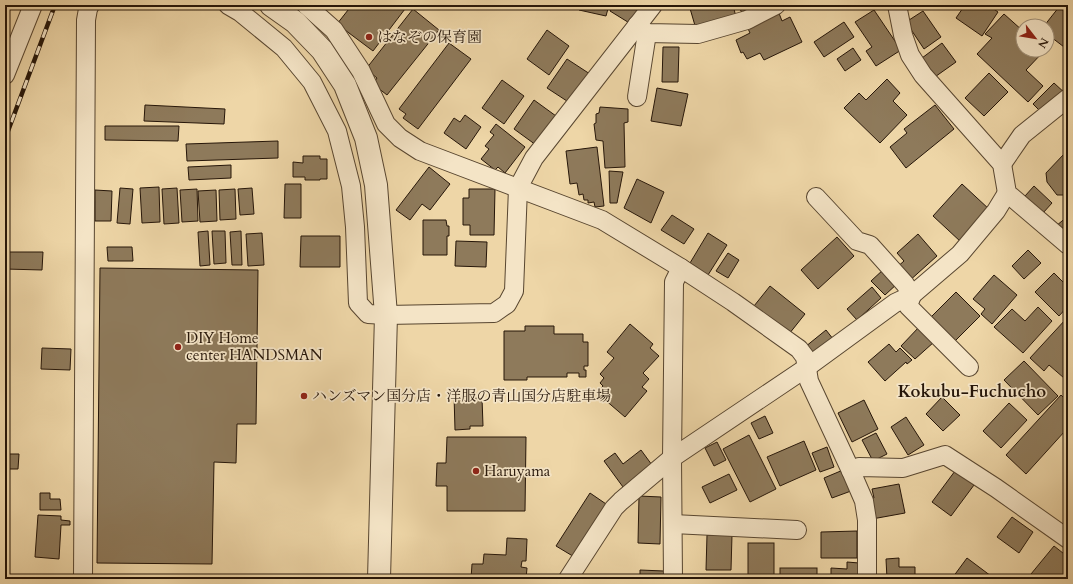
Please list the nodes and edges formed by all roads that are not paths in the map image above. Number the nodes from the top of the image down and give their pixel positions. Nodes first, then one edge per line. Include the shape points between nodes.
1 (33, 5) edge
2 (90, 5) edge
3 (228, 5) edge
4 (271, 5) edge
5 (306, 5) edge
6 (652, 5) edge
7 (776, 5) edge
8 (896, 5) edge
9 (642, 29) junction
10 (5, 75) edge
11 (637, 97) dead end
12 (1068, 98) edge
13 (1002, 164) junction
14 (518, 188) junction
15 (1007, 193) junction
16 (816, 197) dead end
17 (1068, 245) edge
18 (681, 268) junction
19 (912, 295) junction
20 (386, 315) junction
21 (968, 367) dead end
22 (806, 368) junction
23 (672, 458) junction
24 (852, 471) junction
25 (673, 524) junction
26 (797, 530) dead end
27 (1068, 539) edge
28 (83, 579) edge
29 (379, 579) edge
30 (568, 579) edge
31 (673, 579) edge
32 (867, 579) edge

1 - 10 street
2 - 28 street via 86,20
3 - 20 street via 284,48 312,82 337,132 351,186 358,303 368,314
4 - 20 street via 295,22 322,50 345,84 366,138 376,185
5 - 14 street via 334,30 362,71 386,124 400,138 420,151
6 - 9 street
7 - 9 street via 747,20 698,34
8 - 13 street via 910,54 923,75
9 - 11 street
9 - 14 street via 534,158
12 - 13 street via 1022,135
13 - 15 street
14 - 18 street via 602,220
14 - 20 street via 514,291 507,304 494,313
15 - 17 street
15 - 19 street via 996,211 960,254
16 - 19 street via 857,241 870,245
18 - 22 street via 799,349 805,357
18 - 23 street via 674,282
19 - 21 street via 908,306
19 - 22 street via 895,303
20 - 29 street
22 - 23 street
22 - 24 street via 809,381
23 - 25 street
23 - 30 street via 614,508
24 - 27 street via 859,467 903,468 945,455
24 - 32 street via 864,501 867,520
25 - 26 street
25 - 31 street

